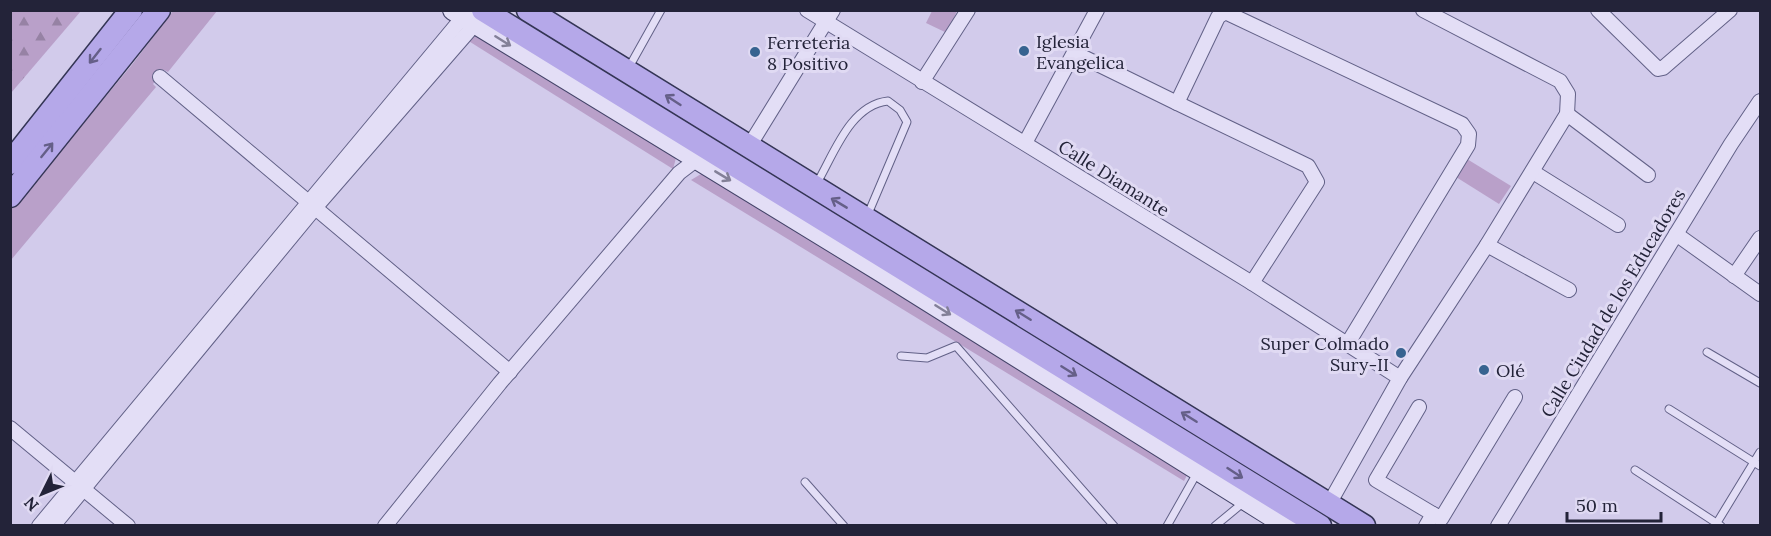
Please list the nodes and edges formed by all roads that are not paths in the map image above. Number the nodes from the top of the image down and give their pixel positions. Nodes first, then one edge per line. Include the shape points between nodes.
1 (131, 10) edge
2 (159, 10) edge
3 (528, 10) edge
4 (661, 10) edge
5 (807, 10) edge
6 (968, 10) edge
7 (1097, 10) edge
8 (1423, 10) edge
9 (1598, 10) edge
10 (1730, 10) edge
11 (830, 16) edge
12 (466, 21) edge
13 (1075, 53) junction
14 (627, 71) junction
15 (160, 77) dead end
16 (922, 82) junction
17 (1177, 103) junction
18 (1759, 106) edge
19 (1567, 114) junction
20 (1025, 143) junction
21 (748, 148) junction
22 (696, 160) junction
23 (10, 163) edge
24 (1533, 172) junction
25 (1648, 175) dead end
26 (814, 188) junction
27 (10, 196) edge
28 (312, 205) junction
29 (866, 219) junction
30 (1618, 225) dead end
31 (1676, 234) junction
32 (1761, 238) edge
33 (1487, 245) junction
34 (1734, 276) junction
35 (1252, 283) junction
36 (1569, 290) dead end
37 (1761, 294) edge
38 (1348, 343) junction
39 (1707, 352) dead end
40 (901, 356) dead end
41 (510, 372) junction
42 (1400, 378) junction
43 (1761, 383) edge
44 (1515, 397) dead end
45 (1419, 407) dead end
46 (1669, 409) dead end
47 (10, 428) edge
48 (1761, 452) edge
49 (1757, 464) edge
50 (1635, 470) dead end
51 (1199, 471) junction
52 (805, 482) dead end
53 (80, 485) junction
54 (1246, 500) junction
55 (1329, 504) junction
56 (1429, 520) edge
57 (39, 525) edge
58 (53, 525) edge
59 (128, 525) edge
60 (384, 525) edge
61 (844, 525) edge
62 (1114, 525) edge
63 (1167, 525) edge
64 (1215, 525) edge
65 (1287, 525) edge
66 (1320, 525) edge
67 (1364, 525) edge
68 (1498, 525) edge
69 (1718, 525) edge

1 -> 23 main road
27 -> 2 main road
3 - 14 main road
4 - 14 lane
5 - 11 street, Calle Diamante
6 - 16 street
7 - 13 street
8 - 19 street via 1560,81 1568,94
9 - 10 street via 1654,67 1663,68
11 - 16 street, Calle Diamante
11 - 21 street
12 -> 22 street
12 - 28 street
12 -> 66 main road
13 - 17 street
13 - 20 street
21 -> 14 main road
15 - 28 street
16 - 20 street, Calle Diamante
17 - 35 street via 1308,166 1314,173 1317,182
17 - 38 street via 1218,16 1225,12 1462,124 1469,134 1468,145
18 - 31 street, Calle Ciudad de los Educadores
19 - 24 street
19 - 25 street
20 - 35 street, Calle Diamante
21 - 26 main road
22 - 41 street via 679,173
22 -> 51 street
24 - 30 street
24 - 33 street
29 -> 26 main road
26 - 29 lane via 862,109 888,101 907,122
28 - 41 street
28 - 53 street
55 -> 29 main road
31 - 34 street
31 - 68 street, Calle Ciudad de los Educadores
32 - 34 street
33 - 36 street
33 - 42 street
34 - 37 street
35 - 38 street, Calle Diamante
38 - 42 street, Calle Diamante
39 - 43 lane
40 - 62 lane via 927,358 956,346
41 - 60 street
42 - 55 street
44 - 56 street via 1441,519
45 - 56 street via 1376,480
46 - 49 lane
47 - 53 street
48 - 49 lane
49 - 69 lane
50 - 69 lane
51 - 54 street
51 - 63 lane
52 - 61 lane
53 - 57 street
53 - 58 street
53 - 59 street
54 - 64 lane
54 - 65 street
55 - 67 main road

